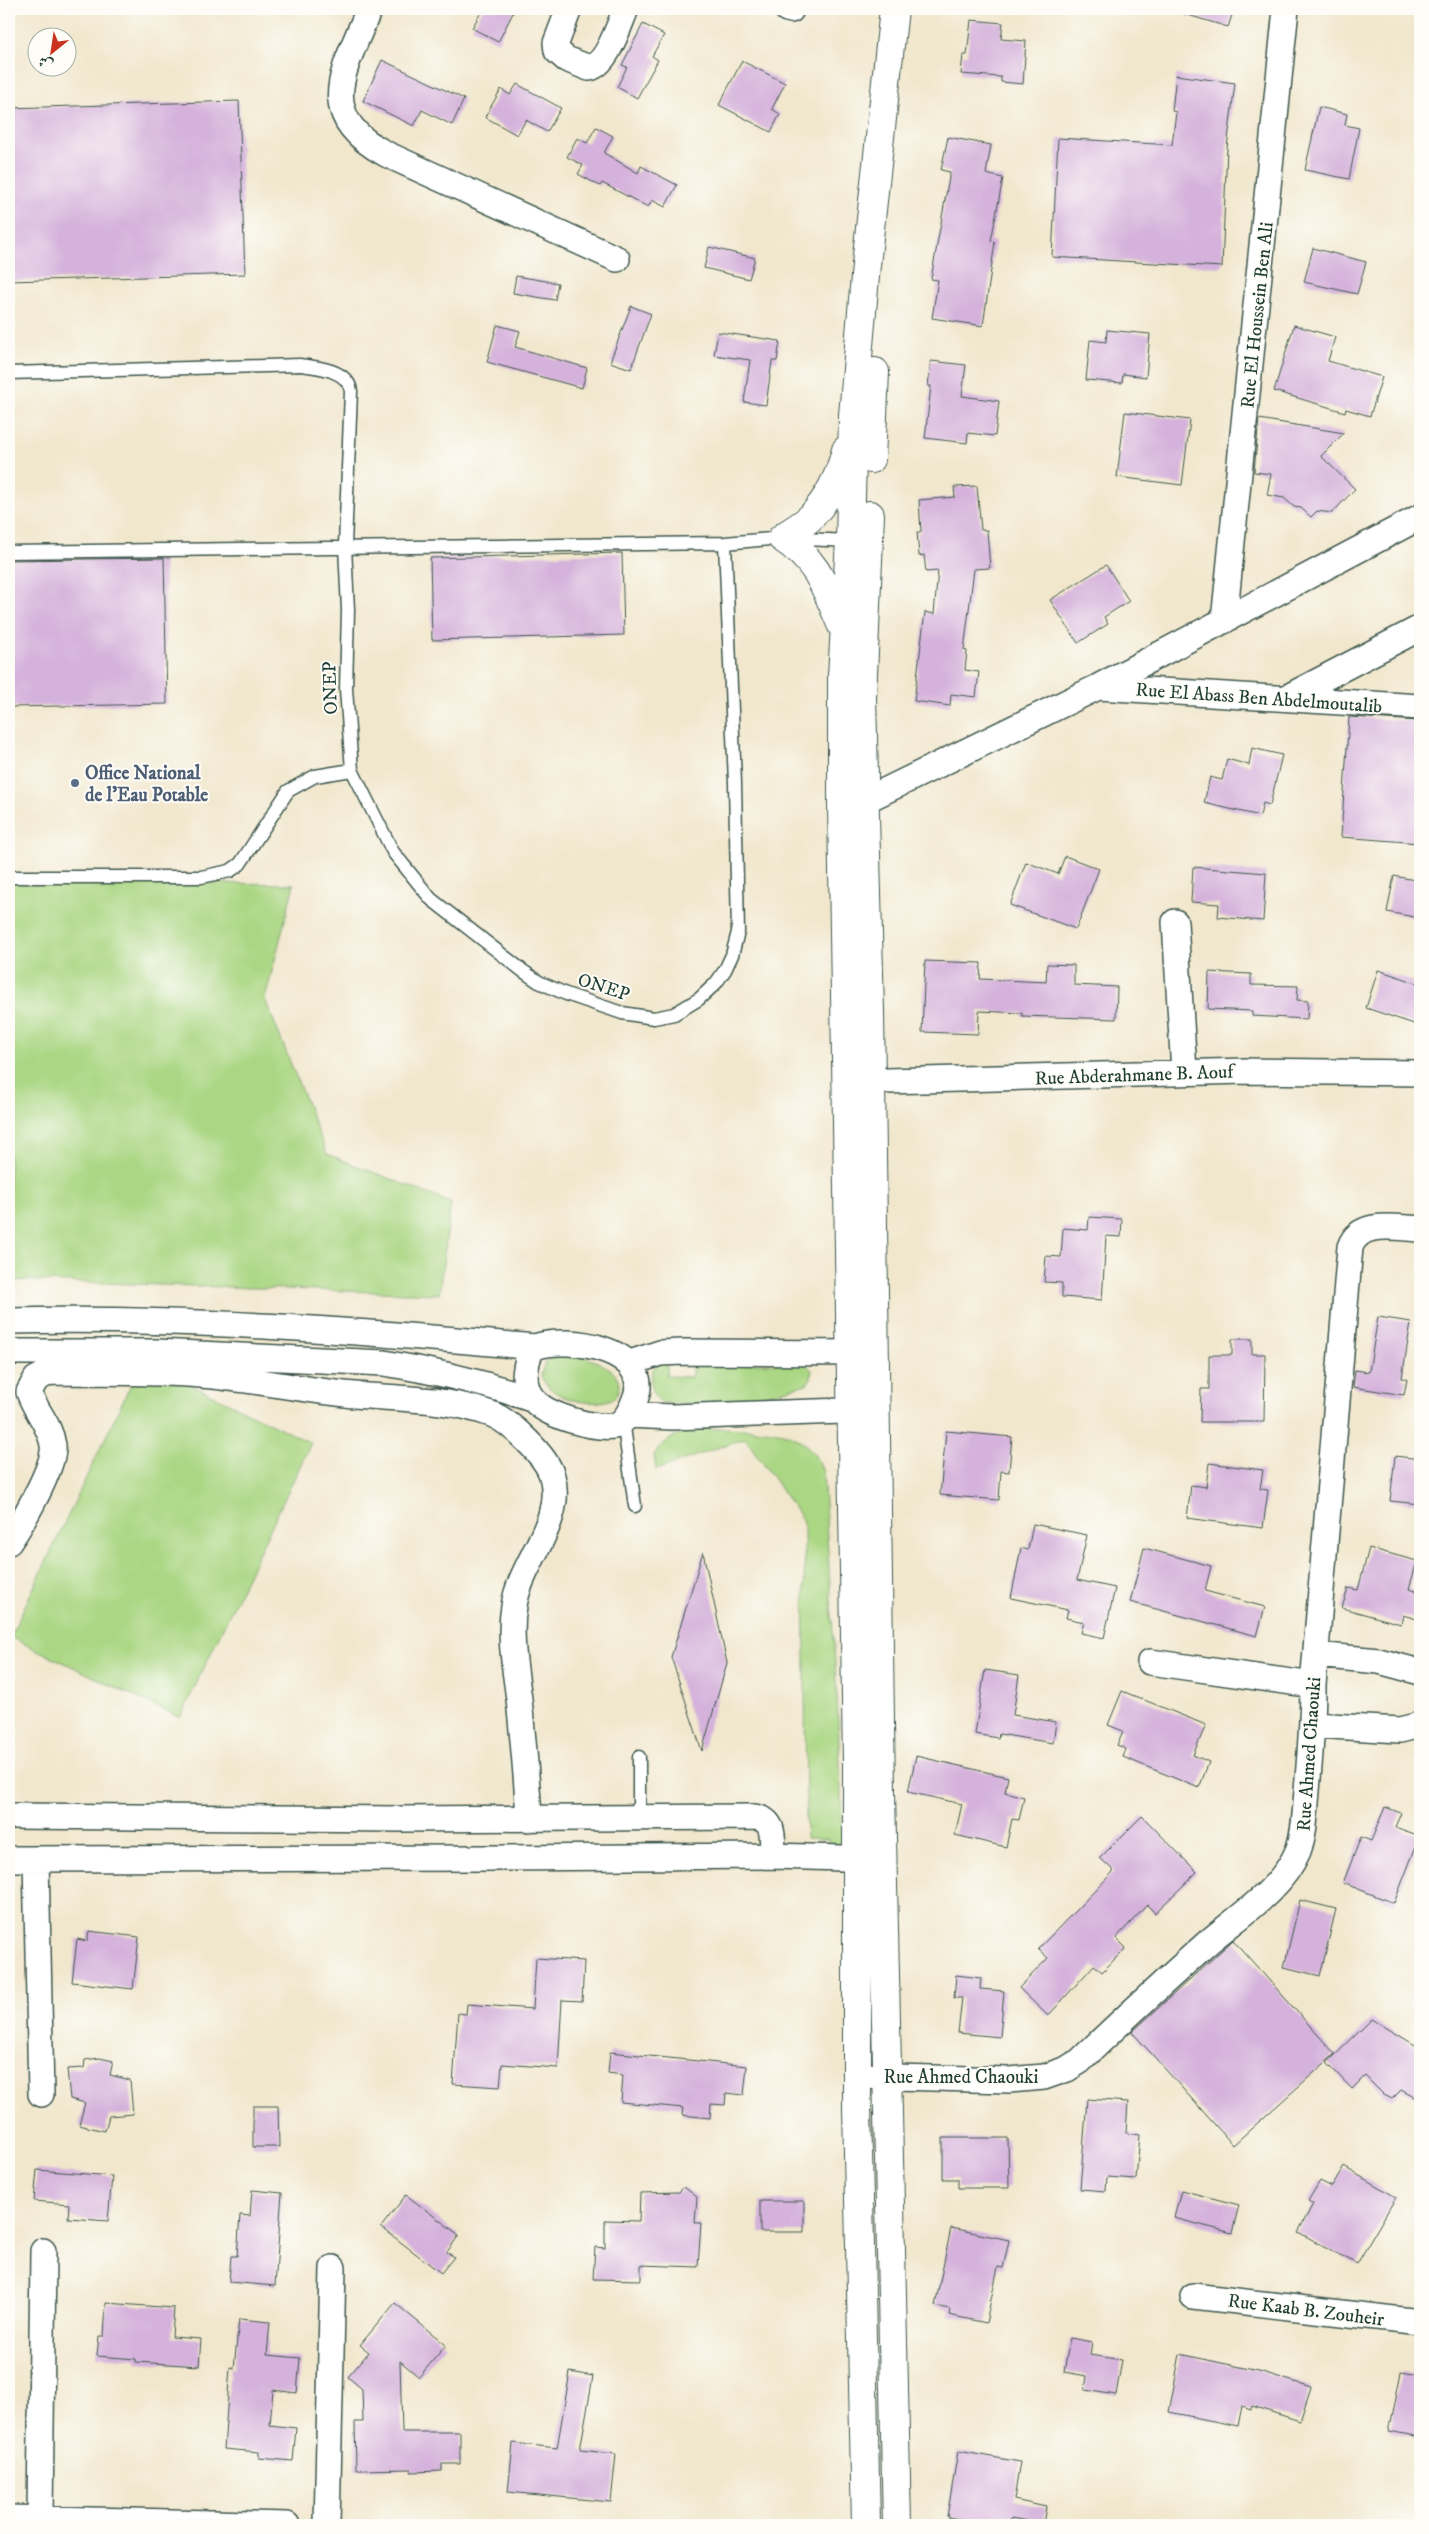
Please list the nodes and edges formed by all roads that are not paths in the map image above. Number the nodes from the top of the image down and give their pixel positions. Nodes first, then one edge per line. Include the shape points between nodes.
1 (369, 9) edge
2 (569, 9) edge
3 (626, 9) edge
4 (1286, 9) edge
5 (902, 18) edge
6 (617, 259) dead end
7 (9, 373) edge
8 (853, 415) junction
9 (1420, 517) edge
10 (782, 538) junction
11 (860, 541) junction
12 (725, 543) junction
13 (345, 546) junction
14 (9, 552) edge
15 (1224, 621) junction
16 (1420, 628) edge
17 (845, 632) junction
18 (1098, 687) junction
19 (1286, 698) junction
20 (1420, 707) edge
21 (352, 770) junction
22 (853, 802) junction
23 (9, 877) edge
24 (1175, 922) dead end
25 (1184, 1072) junction
26 (1420, 1073) edge
27 (860, 1082) junction
28 (1420, 1229) edge
29 (9, 1322) edge
30 (535, 1347) junction
31 (9, 1352) edge
32 (863, 1353) junction
33 (630, 1363) junction
34 (534, 1400) junction
35 (864, 1411) junction
36 (625, 1418) junction
37 (635, 1506) dead end
38 (9, 1542) edge
39 (1316, 1655) junction
40 (1150, 1662) dead end
41 (1420, 1672) edge
42 (1313, 1685) junction
43 (1313, 1725) junction
44 (1420, 1725) edge
45 (638, 1757) dead end
46 (9, 1816) edge
47 (639, 1817) junction
48 (529, 1819) junction
49 (773, 1856) junction
50 (9, 1859) edge
51 (36, 1859) junction
52 (869, 1859) junction
53 (857, 2076) junction
54 (888, 2077) junction
55 (40, 2094) dead end
56 (42, 2251) dead end
57 (333, 2268) dead end
58 (1193, 2296) dead end
59 (1420, 2322) edge
60 (9, 2518) edge
61 (40, 2518) junction
62 (287, 2525) edge
63 (327, 2525) edge
64 (866, 2525) edge
65 (897, 2525) edge

1 - 6 street via 344,71 340,91 344,114 354,132 386,154
2 - 3 street via 556,43 557,52 573,63 589,68 604,58
4 - 15 street, Rue El Houssein Ben Ali
5 - 8 street via 866,264
5 - 11 street
7 - 13 lane, ONEP via 300,365 334,372 346,380 351,391
8 - 10 street via 842,466 826,498 810,518
8 - 11 street
9 - 15 street
10 - 11 lane
10 - 12 lane
10 - 17 street via 798,548 817,570
11 - 17 street
11 - 22 street via 862,697
12 - 13 lane
12 - 21 lane, ONEP via 738,932 725,970 716,983 686,1009 654,1018 622,1014 566,994 523,971 431,899 413,880 393,852
13 - 14 lane
13 - 21 lane, ONEP via 348,610 346,690
15 - 18 street
16 - 19 street
17 - 22 street via 842,676
18 - 19 street, Rue El Abass Ben Abdelmoutalib
18 - 22 street
19 - 20 street, Rue El Abass Ben Abdelmoutalib
21 - 23 lane via 315,776 288,791 248,854 230,871 201,877
22 - 27 street
24 - 25 street
25 - 26 street, Rue Abderahmane B. Aouf
25 - 27 street, Rue Abderahmane B. Aouf
27 - 32 street
28 - 39 street, Rue Ahmed Chaouki via 1361,1230 1350,1247
29 - 30 street via 161,1322
30 - 33 street via 556,1344 593,1348 616,1354
30 - 34 street via 529,1356 525,1375 526,1386
31 - 34 street via 157,1352 384,1363
32 - 33 street via 683,1352 660,1353
32 - 35 street
33 - 36 street via 636,1373 638,1390
34 - 36 street via 554,1412 590,1425 615,1426
35 - 36 street
35 - 52 street
36 - 37 lane
38 - 48 street via 50,1467 54,1446 46,1420 29,1392 36,1379 50,1372 200,1375 355,1395 430,1400 493,1414 510,1425 536,1452 550,1472 553,1487 549,1520 523,1574 513,1615
39 - 41 street via 1379,1661
39 - 42 street, Rue Ahmed Chaouki
40 - 42 street
42 - 43 street, Rue Ahmed Chaouki
43 - 44 street via 1400,1730
43 - 54 street, Rue Ahmed Chaouki via 1303,1832 1297,1853 1286,1872 1080,2061 1044,2077 1009,2080
45 - 47 lane
46 - 48 street
47 - 48 street
47 - 49 street via 764,1819 770,1825
49 - 51 street
49 - 52 street
50 - 51 street
51 - 55 street
52 - 53 street
52 - 54 street
53 - 54 street, Rue Ahmed Chaouki
53 - 64 street
54 - 65 street
56 - 61 street
57 - 63 street
58 - 59 street, Rue Kaab B. Zouheir
60 - 61 street
61 - 62 street

